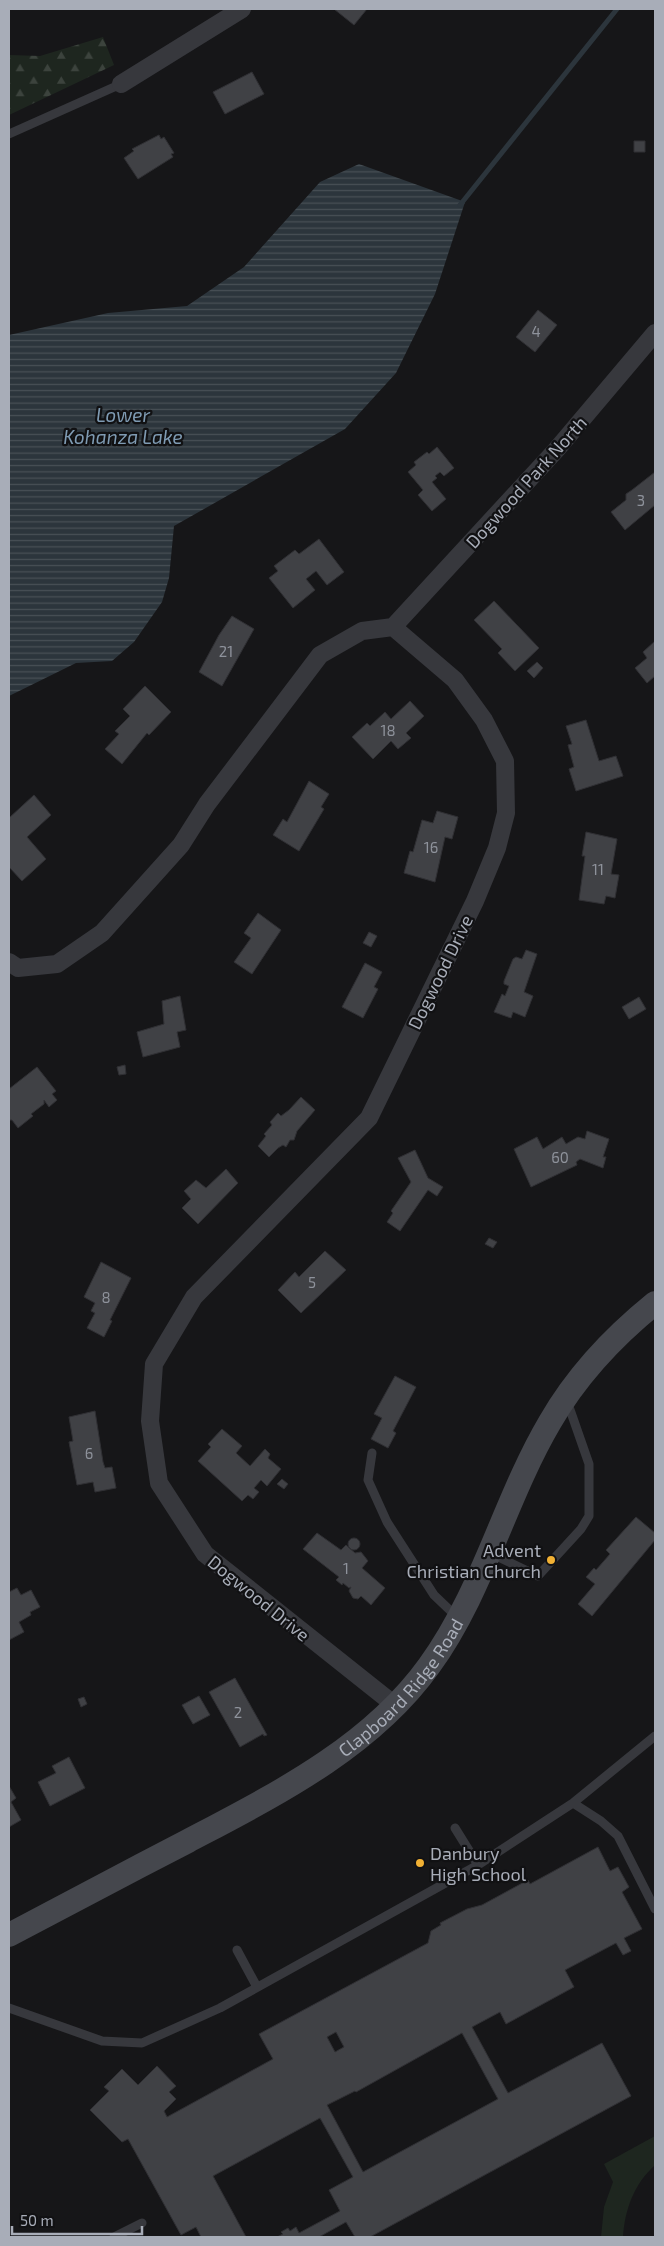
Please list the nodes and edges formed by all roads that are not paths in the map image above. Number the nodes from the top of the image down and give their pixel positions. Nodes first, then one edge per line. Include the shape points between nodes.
1 (242, 9) edge
2 (121, 84) joint
3 (9, 134) edge
4 (655, 333) edge
5 (393, 627) junction
6 (9, 962) edge
7 (655, 1303) edge
8 (566, 1398) junction
9 (372, 1453) dead end
10 (489, 1552) junction
11 (460, 1619) junction
12 (396, 1706) junction
13 (655, 1736) edge
14 (573, 1803) junction
15 (455, 1828) dead end
16 (478, 1864) junction
17 (655, 1910) edge
18 (9, 1935) edge
19 (237, 1950) dead end
20 (257, 1988) junction
21 (9, 2008) edge
22 (142, 2223) dead end
23 (114, 2237) edge

1 - 2 street
2 - 3 lane
4 - 5 street, Dogwood Park North via 556,449
5 - 6 street via 362,631 320,655 207,804 180,845 102,933 57,964 18,968
5 - 12 street, Dogwood Drive via 455,680 484,720 505,761 506,813 497,848 369,1118 194,1297 154,1364 150,1421 159,1483 205,1554
7 - 8 main road, Clapboard Ridge Road via 624,1328 590,1364
8 - 10 main road, Clapboard Ridge Road via 541,1439
8 - 10 lane via 589,1464 589,1516 581,1530 538,1576
9 - 11 lane via 368,1480 387,1522 434,1595
10 - 11 main road, Clapboard Ridge Road
11 - 12 main road, Clapboard Ridge Road via 429,1666
12 - 18 main road, Clapboard Ridge Road via 356,1741 270,1797
13 - 14 lane
14 - 16 lane
14 - 17 lane via 618,1836
15 - 16 lane
16 - 20 lane
19 - 20 lane
20 - 21 lane via 142,2043 102,2041
22 - 23 lane

